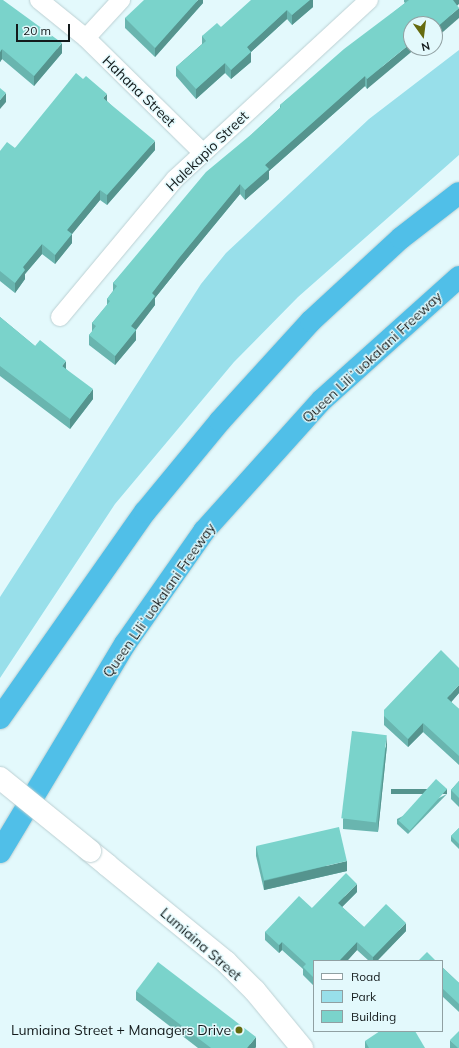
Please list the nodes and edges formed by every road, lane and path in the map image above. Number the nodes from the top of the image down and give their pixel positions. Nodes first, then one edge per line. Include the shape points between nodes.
1 (39, 0) edge
2 (121, 0) edge
3 (369, 0) edge
4 (86, 38) junction
5 (202, 152) junction
6 (459, 193) edge
7 (459, 277) edge
8 (60, 317) dead end
9 (0, 718) edge
10 (0, 778) edge
11 (0, 852) edge
12 (302, 1048) edge

1 - 4 street, Hahana Street
2 - 4 street
3 - 5 street, Halekapio Street
4 - 5 street, Hahana Street
5 - 8 street, Halekapio Street via 175,179
6 - 9 highway via 401,238 312,321 220,421 145,512
7 - 11 highway, Queen Liliʻuokalani Freeway via 322,400 204,531 125,644
10 - 12 street, Lumiaina Street, bridge via 183,926 255,991

